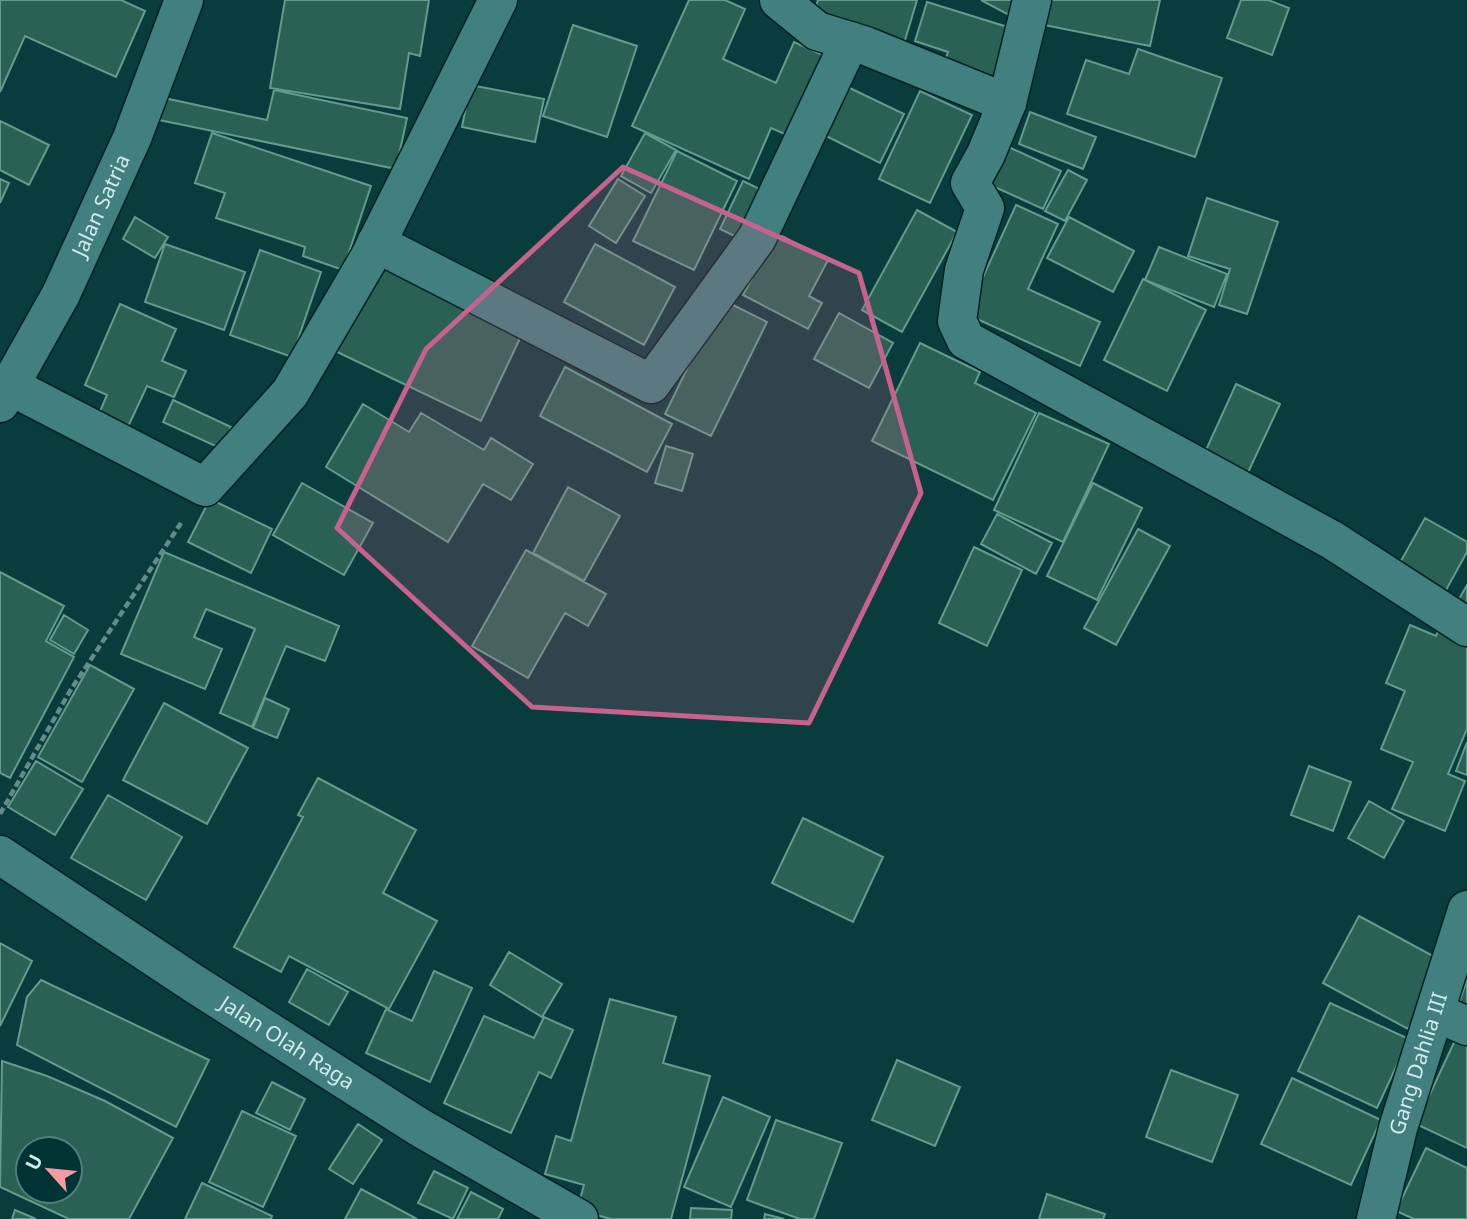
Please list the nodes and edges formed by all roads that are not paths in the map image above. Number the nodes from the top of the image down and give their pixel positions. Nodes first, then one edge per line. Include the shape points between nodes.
1 (184, 0) edge
2 (498, 0) edge
3 (779, 0) edge
4 (1032, 0) edge
5 (850, 41) junction
6 (1007, 103) junction
7 (376, 243) junction
8 (5, 395) edge
9 (1467, 626) edge
10 (0, 855) edge
11 (1467, 909) edge
12 (1451, 1019) edge
13 (527, 1205) edge
14 (579, 1219) edge
15 (1376, 1219) edge

1 - 8 street, Jalan Satria via 132,138 61,293
2 - 7 street
3 - 5 street via 817,31
4 - 6 street
5 - 6 street
5 - 7 street via 757,238 651,384
6 - 9 street via 970,183 985,208 964,270 957,321 966,340 1332,540
7 - 8 street via 290,393 205,487
10 - 13 street, Jalan Olah Raga via 408,1120
11 - 12 street, Gang Dahlia III
12 - 15 street, Gang Dahlia III via 1398,1128
13 - 14 street, Jalan Olah Raga

